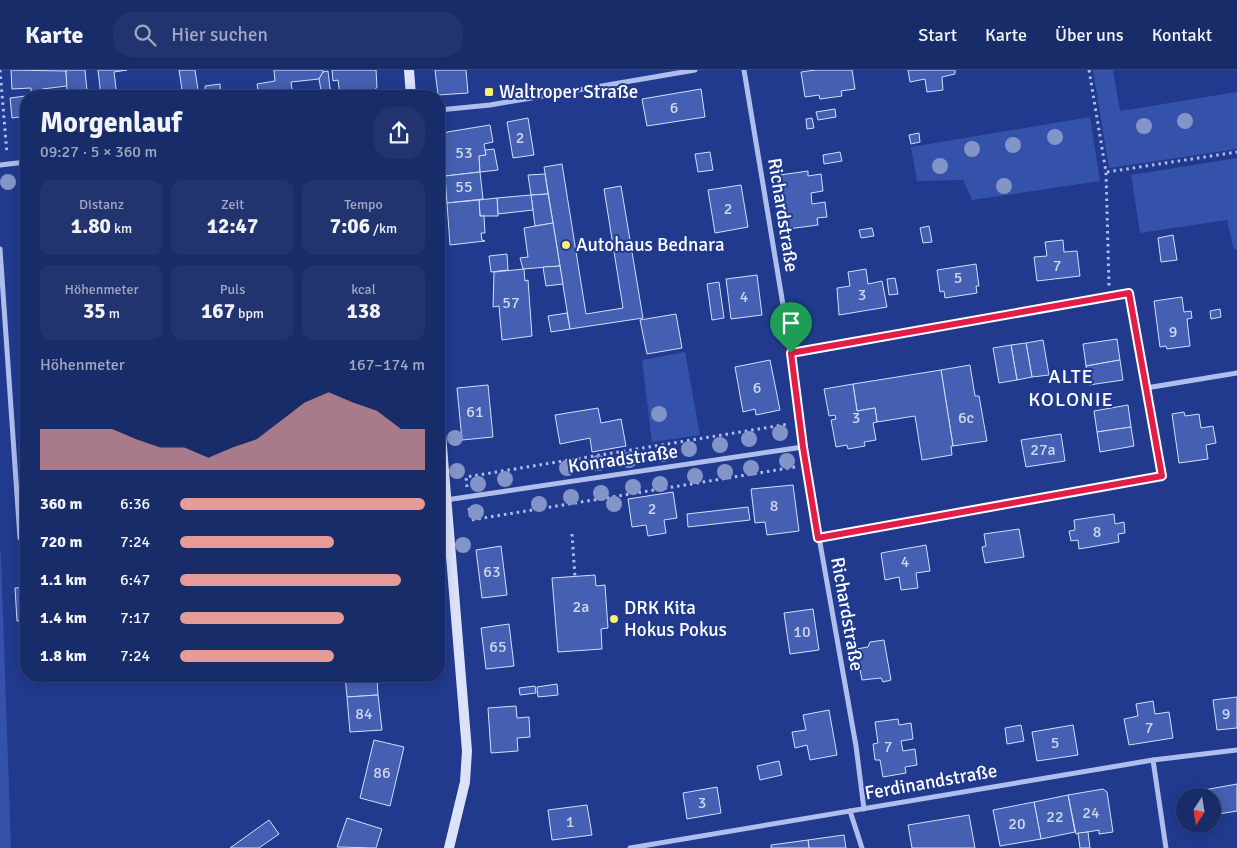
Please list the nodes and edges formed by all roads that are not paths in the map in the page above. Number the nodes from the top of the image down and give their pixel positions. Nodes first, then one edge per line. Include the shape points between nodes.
1 (408, 70) edge
2 (695, 70) edge
3 (744, 70) edge
4 (410, 90) edge
5 (445, 109) edge
6 (20, 163) edge
7 (0, 165) edge
8 (0, 249) edge
9 (791, 353) junction
10 (1237, 373) edge
11 (1146, 388) junction
12 (803, 447) junction
13 (445, 501) edge
14 (445, 522) edge
15 (20, 538) edge
16 (818, 538) junction
17 (1237, 750) edge
18 (1153, 760) junction
19 (864, 809) junction
20 (850, 812) junction
21 (449, 848) edge
22 (630, 848) edge
23 (862, 848) edge
24 (1166, 848) edge

1 - 4 main road
2 - 5 street via 490,105
3 - 9 street, Richardstraße
6 - 7 street
8 - 15 street
9 - 11 street via 1129,293
9 - 12 street, Richardstraße
10 - 11 street
11 - 16 street via 1162,476
12 - 13 street, Konradstraße
12 - 16 street, Richardstraße
14 - 21 main road via 467,751 465,782
16 - 19 street, Richardstraße via 856,746
17 - 18 street, Ferdinandstraße
18 - 19 street, Ferdinandstraße
18 - 24 street
19 - 20 street, Ferdinandstraße
20 - 22 street, Ferdinandstraße
20 - 23 street

